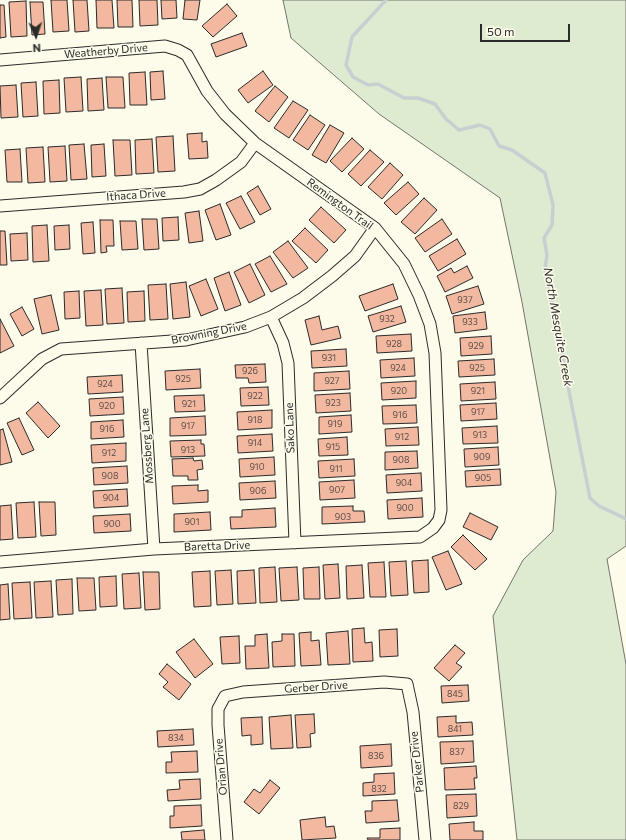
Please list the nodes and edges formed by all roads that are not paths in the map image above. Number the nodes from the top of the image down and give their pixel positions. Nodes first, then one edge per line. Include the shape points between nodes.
1 (187, 55) joint
2 (0, 60) edge
3 (255, 143) junction
4 (0, 206) edge
5 (375, 228) junction
6 (271, 317) junction
7 (141, 343) junction
8 (0, 398) edge
9 (433, 528) joint
10 (295, 543) junction
11 (154, 549) junction
12 (0, 562) edge
13 (406, 684) joint
14 (225, 696) joint
15 (227, 840) edge
16 (425, 840) edge

1 - 2 street, Weatherby Drive via 165,46
1 - 3 street, Remington Trail via 207,91 225,114
3 - 4 street, Ithaca Drive via 241,162 200,189
3 - 5 street, Remington Trail
5 - 6 street, Browning Drive via 355,256 332,276 303,298
5 - 9 street, Remington Trail via 404,264 430,324 435,353 441,510 440,520
6 - 7 street, Browning Drive via 245,327 186,340
6 - 10 street, Sako Lane via 283,343 288,363
7 - 8 street, Browning Drive via 62,349 42,359
7 - 11 street, Mossberg Lane
9 - 10 street, Baretta Drive via 420,537
10 - 11 street, Baretta Drive
11 - 12 street, Baretta Drive
13 - 14 street, Gerber Drive via 384,682 243,692
13 - 16 street, Parker Drive via 412,712
14 - 15 street, Orian Drive via 218,709 218,725

